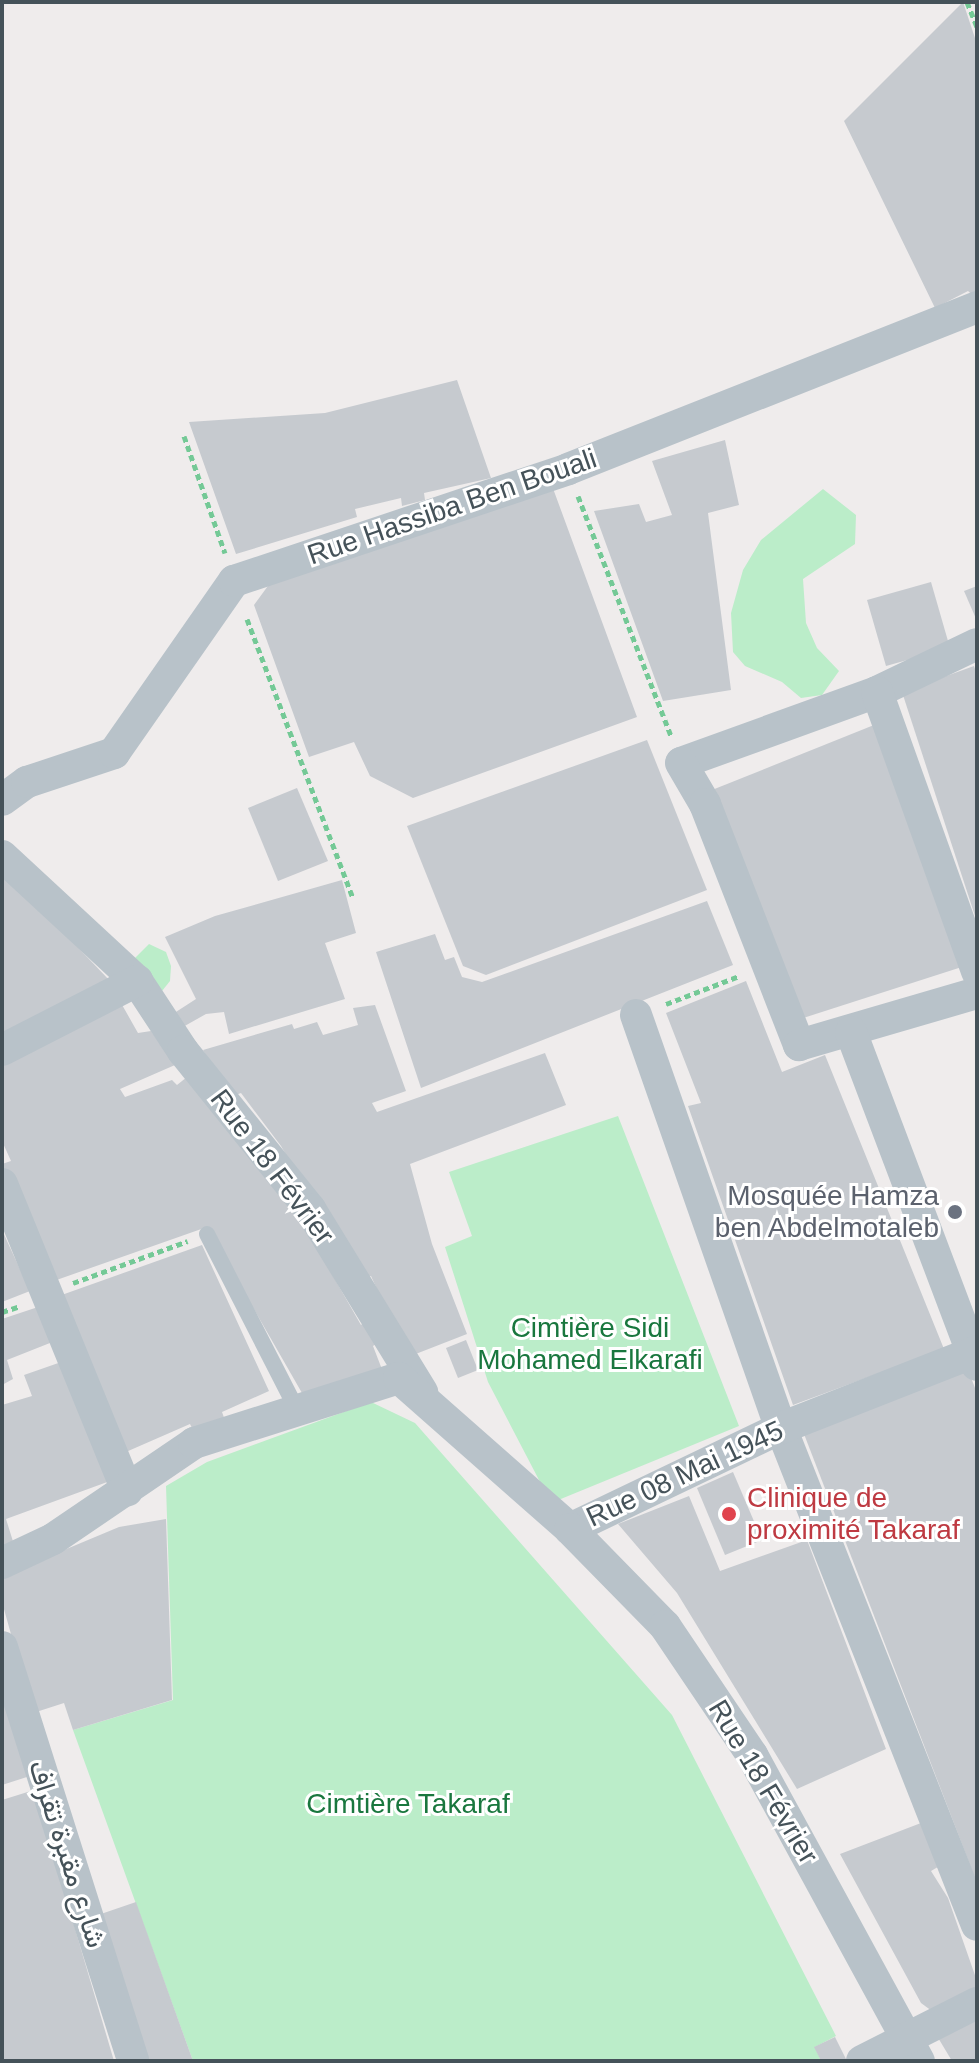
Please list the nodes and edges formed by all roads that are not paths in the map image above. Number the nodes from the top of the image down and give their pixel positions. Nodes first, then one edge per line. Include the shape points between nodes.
1 (977, 307) edge
2 (977, 644) edge
3 (877, 692) junction
4 (2, 800) edge
5 (2, 856) edge
6 (977, 972) edge
7 (137, 981) junction
8 (977, 993) edge
9 (636, 1015) road end
10 (851, 1032) junction
11 (2, 1050) edge
12 (2, 1184) edge
13 (207, 1234) road end
14 (975, 1356) edge
15 (426, 1398) junction
16 (297, 1410) junction
17 (781, 1428) junction
18 (127, 1491) junction
19 (570, 1529) junction
20 (2, 1563) edge
21 (2, 1647) edge
22 (977, 1925) edge
23 (977, 2003) edge
24 (913, 2049) edge
25 (133, 2061) edge
26 (862, 2061) edge

1 - 4 street, Rue Hassiba Ben Bouali via 568,469 234,581 114,753 27,782
2 - 3 street
3 - 6 street
3 - 10 street via 681,763 705,804 799,1045
5 - 7 street, Rue 18 Février
7 - 11 street
7 - 15 street, Rue 18 Février via 183,1051 310,1209
8 - 10 street
9 - 17 street
10 - 14 street
12 - 18 street
13 - 16 lane
14 - 17 street, Rue 08 Mai 1945
15 - 16 street, Rue 08 Mai 1945 via 399,1378
15 - 19 street, Rue 08 Mai 1945
16 - 18 street, Rue 08 Mai 1945 via 194,1443
17 - 19 street, Rue 08 Mai 1945
17 - 22 street
18 - 20 street, Rue 08 Mai 1945 via 53,1539
19 - 24 street, Rue 18 Février via 665,1626 752,1755
21 - 25 street, شارع مقبرة تقراف
23 - 24 street
24 - 26 street

